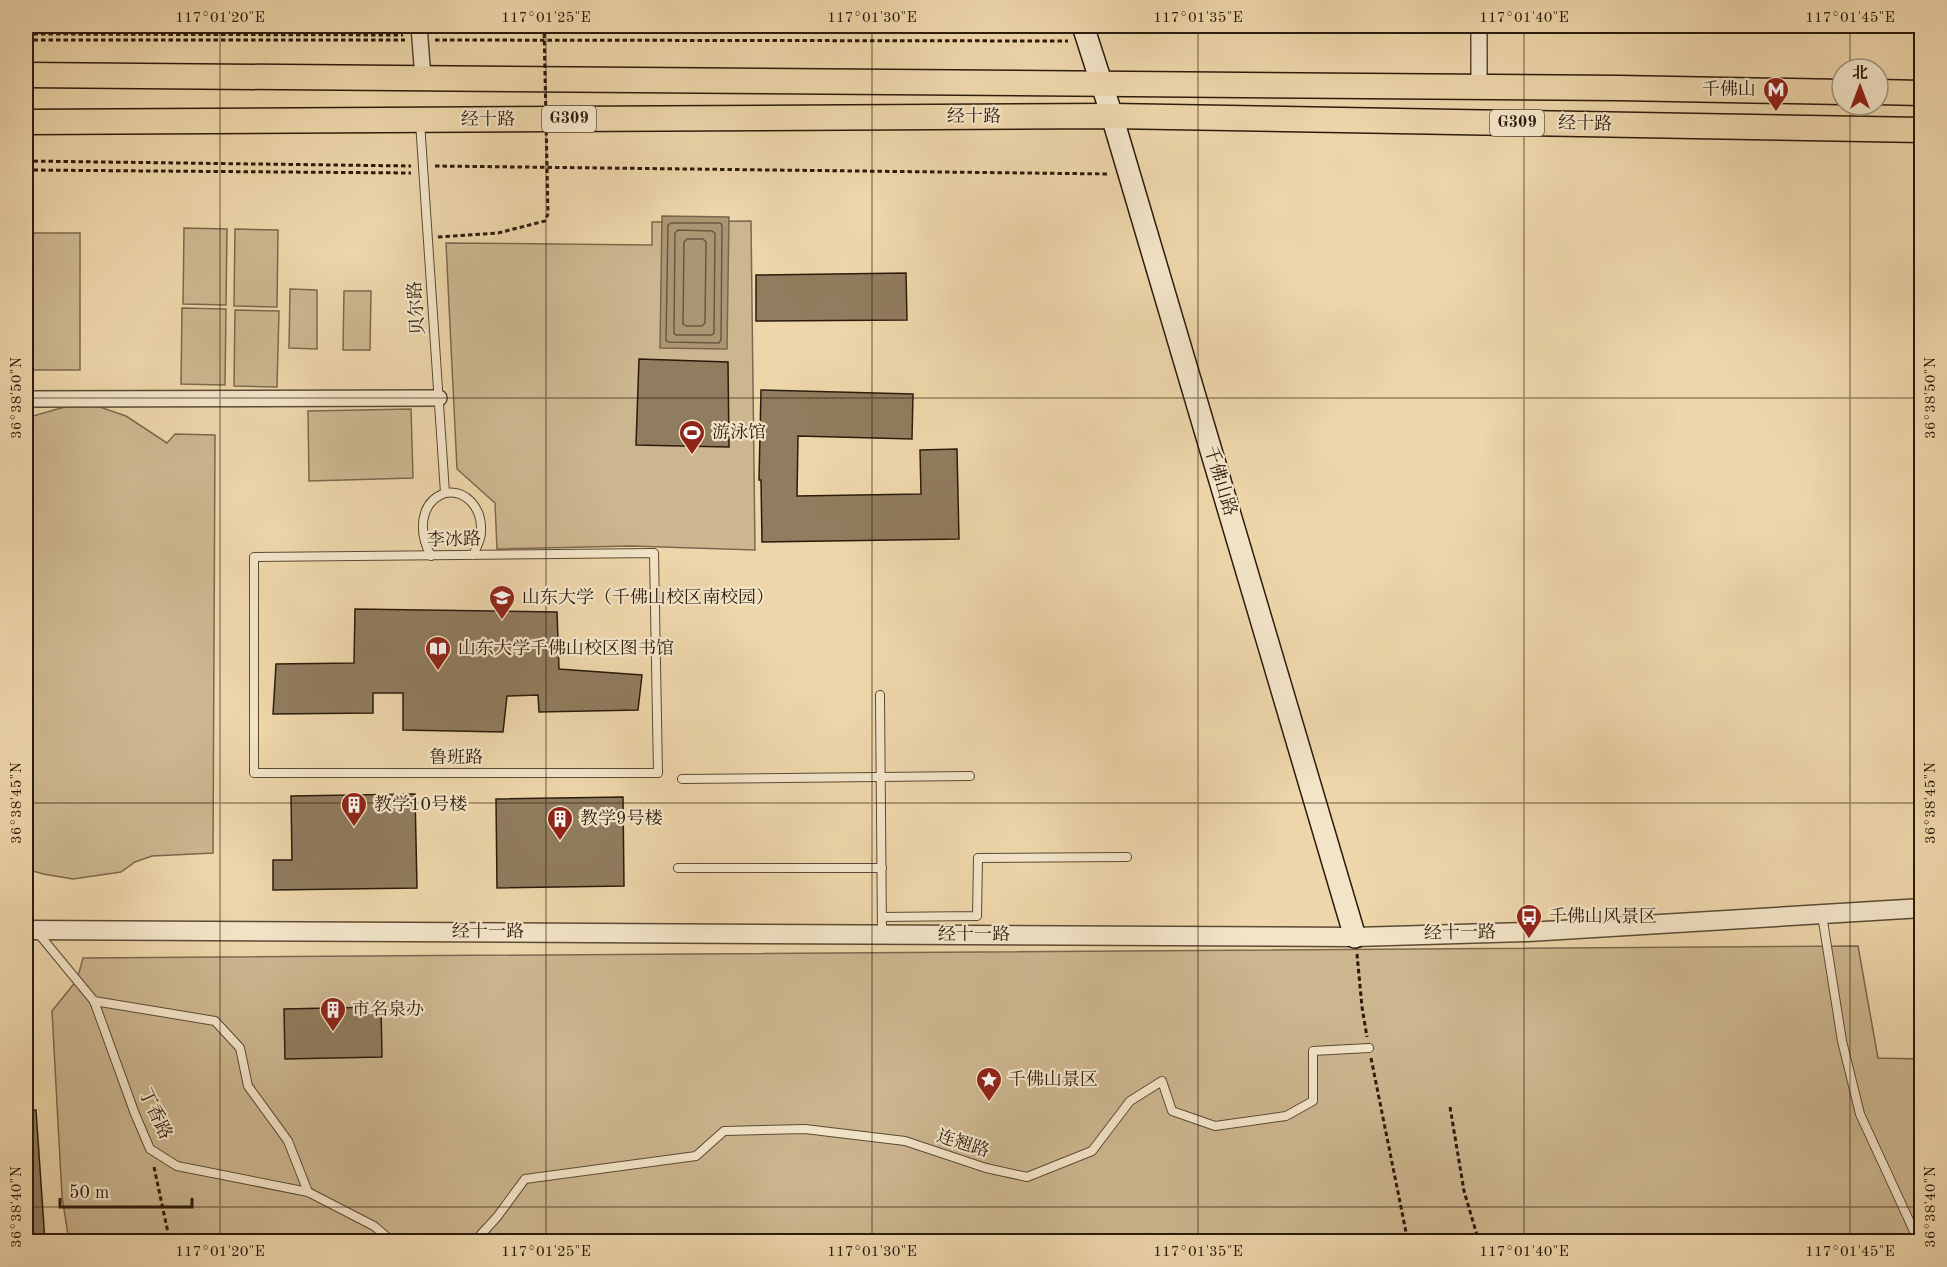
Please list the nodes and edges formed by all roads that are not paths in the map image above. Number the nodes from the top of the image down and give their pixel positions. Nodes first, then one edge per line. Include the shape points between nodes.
1 (1479, 26) edge
2 (1085, 33) edge
3 (420, 34) edge
4 (26, 75) edge
5 (423, 78) junction
6 (1101, 84) junction
7 (1479, 87) junction
8 (1830, 92) edge
9 (1890, 92) edge
10 (1922, 93) edge
11 (1112, 116) junction
12 (420, 121) junction
13 (26, 122) edge
14 (1922, 130) edge
15 (26, 399) edge
16 (439, 399) junction
17 (445, 493) junction
18 (430, 555) junction
19 (473, 555) junction
20 (880, 695) dead end
21 (254, 773) joint
22 (658, 773) joint
23 (970, 776) dead end
24 (882, 777) junction
25 (682, 779) dead end
26 (1127, 857) dead end
27 (678, 868) dead end
28 (882, 868) junction
29 (1922, 908) edge
30 (1822, 913) junction
31 (882, 926) junction
32 (30, 930) edge
33 (1355, 937) junction
34 (94, 1001) junction
35 (1369, 1048) road end
36 (308, 1191) junction
37 (393, 1242) edge
38 (474, 1242) edge
39 (1919, 1242) edge

1 - 7 street
2 - 6 main road, 千佛山路
3 - 5 street
4 - 5 highway, 经十路 / G309
5 - 6 highway, 经十路 / G309
6 - 7 highway, 经十路 / G309
6 - 11 main road, 千佛山路
7 - 8 highway, 经十路 / G309
9 - 10 highway
11 - 12 highway, 经十路 / G309
11 - 14 highway, 经十路 / G309
11 - 33 main road, 千佛山路
12 - 13 highway, 经十路 / G309
12 - 16 lane, 贝尔路
15 - 16 street
16 - 17 lane, 贝尔路
17 - 18 lane via 430,503 423,515 421,529
17 - 19 lane via 462,494 479,514 482,528
18 - 19 lane, 李冰路
18 - 21 lane, 李冰路 via 254,557
19 - 22 lane, 李冰路 via 654,553
20 - 24 lane
21 - 22 lane, 鲁班路
23 - 24 lane
24 - 25 lane
24 - 28 lane
26 - 31 lane via 978,858 977,916
27 - 28 lane
28 - 31 lane
29 - 30 street, 经十一路
30 - 33 street, 经十一路 via 1528,932
30 - 39 lane via 1842,1041 1860,1114
31 - 32 street, 经十一路
31 - 33 street, 经十一路
32 - 34 lane, 丁香路
34 - 36 lane via 215,1021 240,1048 248,1086 288,1141
34 - 36 lane, 丁香路 via 150,1149 177,1166
35 - 38 lane, 连翘路 via 1314,1051 1314,1101 1286,1116 1215,1126 1172,1111 1162,1081 1130,1101 1092,1151 1027,1177 905,1141 805,1129 724,1131 696,1156 525,1179
36 - 37 lane, 丁香路 via 374,1227

